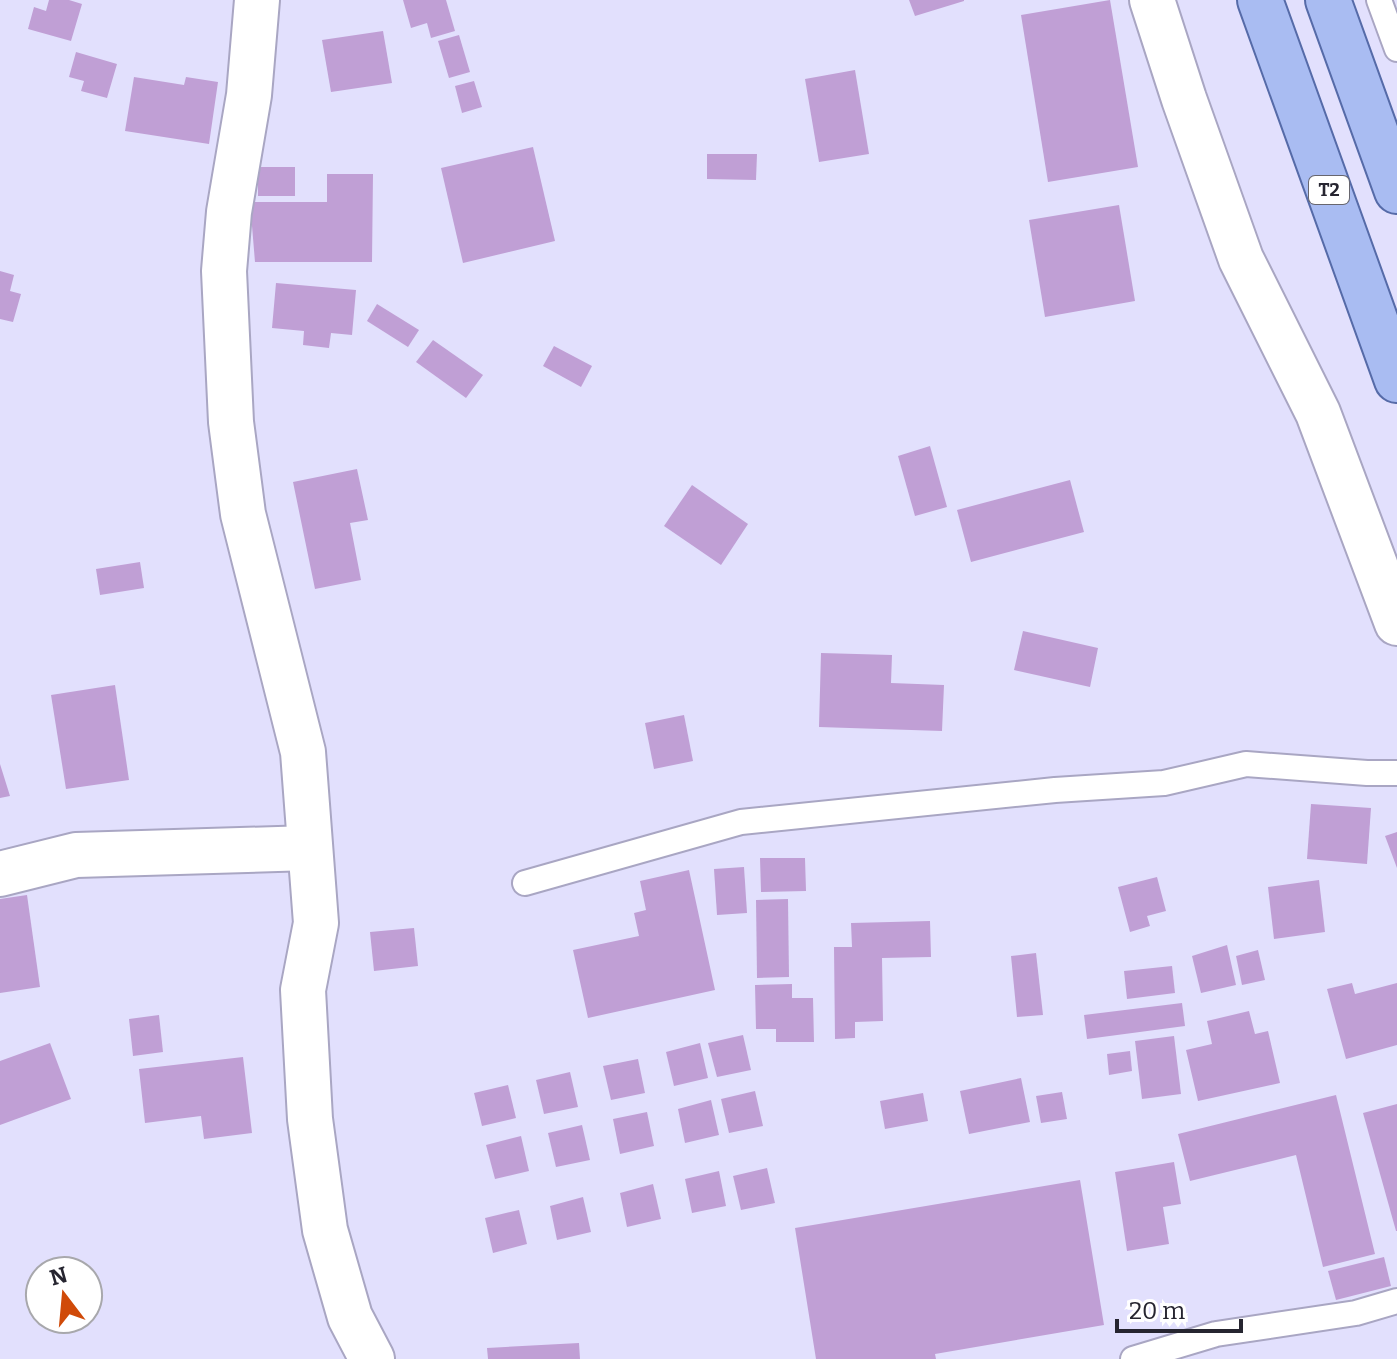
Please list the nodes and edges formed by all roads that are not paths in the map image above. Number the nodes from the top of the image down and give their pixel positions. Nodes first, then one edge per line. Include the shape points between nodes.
1 (257, 0) edge
2 (1152, 0) edge
3 (1260, 0) edge
4 (1328, 0) edge
5 (1379, 0) edge
6 (1397, 49) edge
7 (1397, 191) edge
8 (1397, 380) edge
9 (1397, 623) edge
10 (1397, 773) edge
11 (310, 848) junction
12 (0, 874) edge
13 (525, 883) dead end
14 (1397, 1301) edge
15 (372, 1359) edge
16 (1133, 1359) edge

1 - 11 street via 224,271 231,422 243,514 303,752
2 - 9 street via 1241,259 1318,413
3 - 8 main road, T2
4 - 7 main road
5 - 6 lane
10 - 13 lane via 1246,764 1164,783 741,822
11 - 12 street via 76,855
11 - 15 street via 316,923 303,990 310,1119 325,1230 350,1317
14 - 16 lane via 1356,1313 1216,1334

